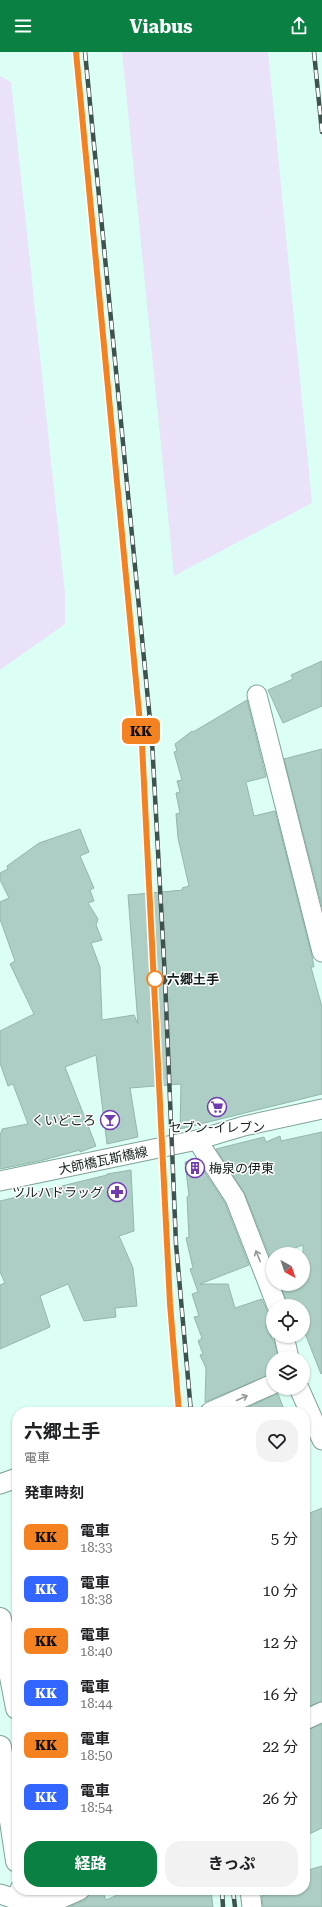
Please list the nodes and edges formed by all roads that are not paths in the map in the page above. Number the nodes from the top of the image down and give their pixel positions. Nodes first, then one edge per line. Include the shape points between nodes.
1 (257, 695) dead end
2 (322, 952) edge
3 (322, 1109) edge
4 (197, 1140) junction
5 (0, 1181) edge
6 (274, 1299) edge
7 (266, 1387) edge
8 (302, 1395) edge
9 (221, 1407) edge
10 (307, 1407) edge
11 (310, 1413) edge
12 (322, 1440) edge
13 (12, 1480) edge
14 (0, 1484) edge
15 (0, 1618) edge
16 (12, 1682) edge
17 (322, 1712) edge
18 (310, 1718) edge
19 (0, 1747) edge
20 (12, 1827) edge
21 (0, 1894) edge
22 (68, 1895) edge
23 (251, 1895) edge
24 (24, 1897) edge
25 (252, 1907) edge

1 - 2 street
3 - 4 street, 大師橋瓦斯橋線 via 244,1126
4 - 5 street, 大師橋瓦斯橋線
6 -> 4 street via 235,1198
9 -> 7 street
8 - 10 street
11 - 12 street
13 - 14 street
15 - 16 highway
17 - 18 street
19 - 20 highway
21 - 24 street
22 - 24 street via 46,1904
23 - 25 street

